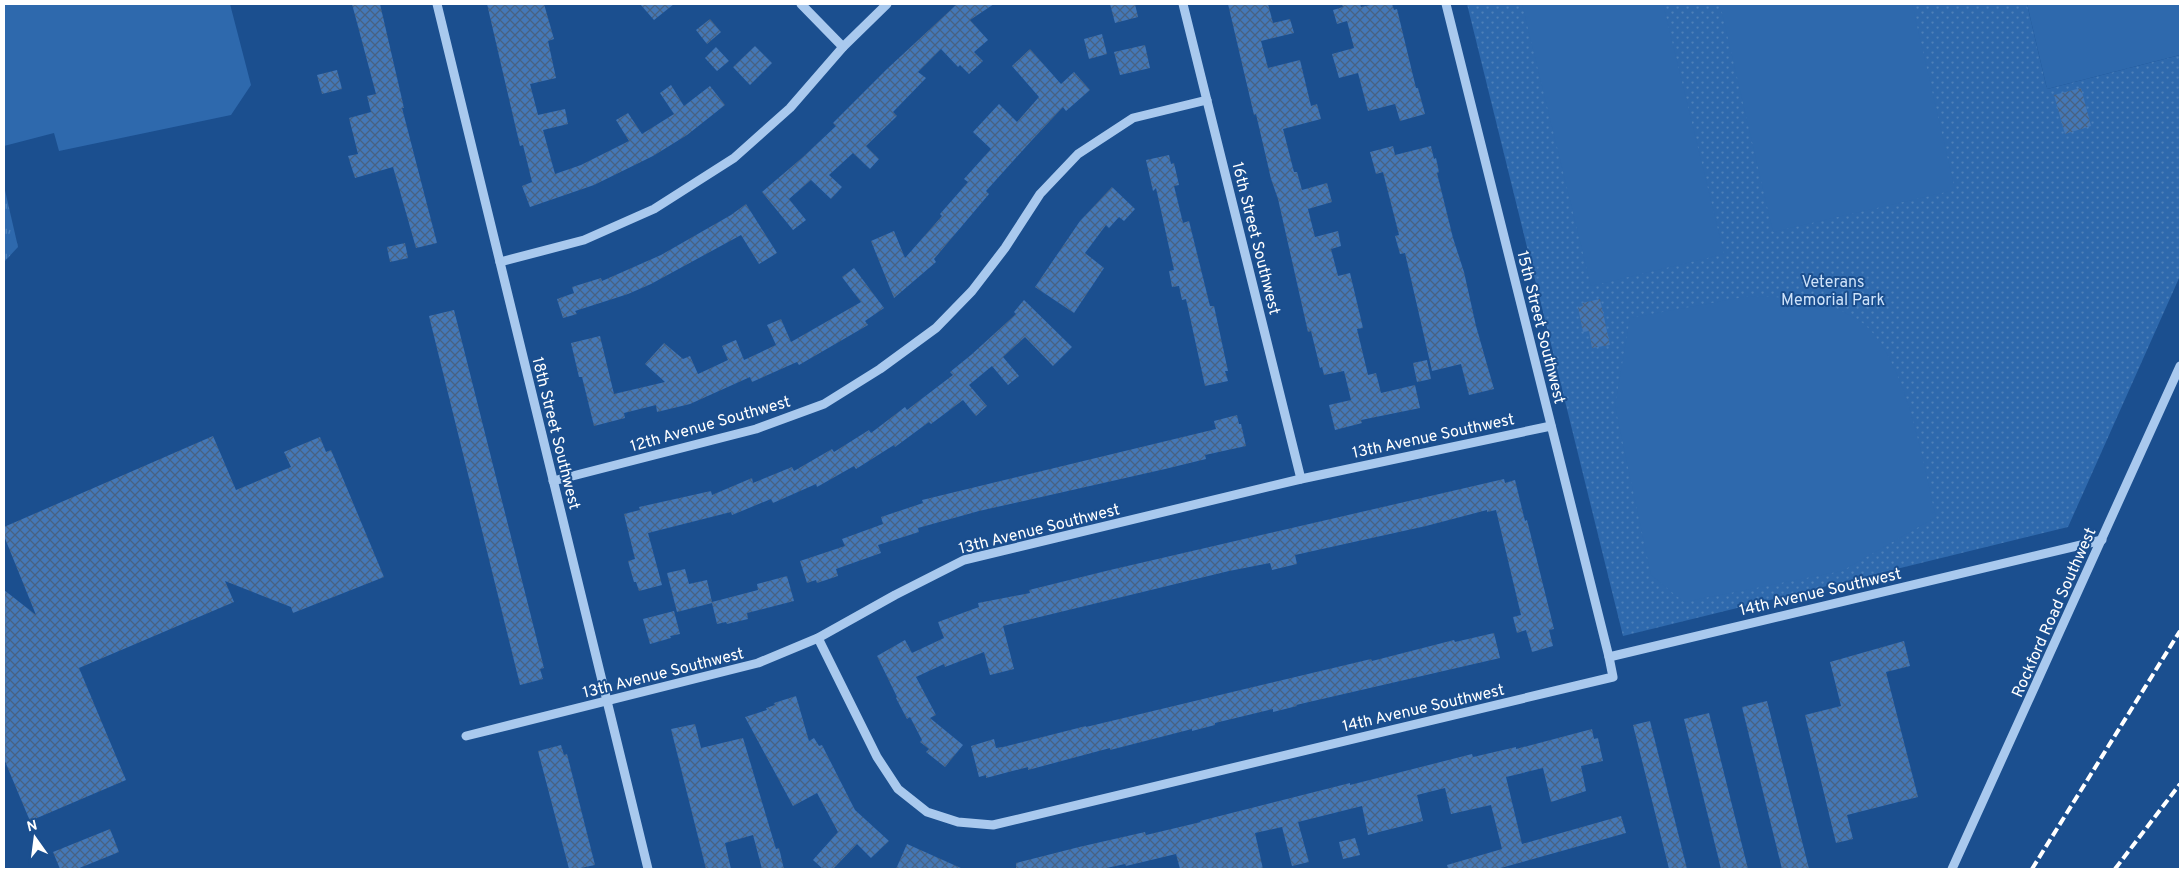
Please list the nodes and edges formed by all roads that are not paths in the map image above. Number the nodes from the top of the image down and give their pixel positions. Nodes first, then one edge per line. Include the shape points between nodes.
1 (437, 4) edge
2 (800, 4) edge
3 (887, 4) edge
4 (1183, 4) edge
5 (1446, 4) edge
6 (843, 47) junction
7 (1207, 100) junction
8 (500, 262) junction
9 (2180, 366) edge
10 (1551, 426) junction
11 (1301, 479) junction
12 (553, 481) junction
13 (2102, 540) junction
14 (818, 638) junction
15 (1608, 657) junction
16 (607, 701) junction
17 (466, 736) dead end
18 (648, 869) edge
19 (1952, 869) edge

1 - 8 street, 18th Street Southwest
2 - 6 street
3 - 6 street
4 - 7 street, 16th Street Southwest
5 - 10 street, 15th Street Southwest
6 - 8 street via 790,108 734,158 654,209 584,240
7 - 11 street, 16th Street Southwest
7 - 12 street, 12th Avenue Southwest via 1133,118 1078,154 1040,194 972,291 936,328 824,404 756,429
8 - 12 street, 18th Street Southwest
9 - 13 street, Rockford Road Southwest
10 - 11 street, 13th Avenue Southwest
10 - 15 street, 15th Street Southwest
11 - 14 street, 13th Avenue Southwest via 964,560 895,594
12 - 16 street, 18th Street Southwest
13 - 15 street, 14th Avenue Southwest
13 - 19 street, Rockford Road Southwest
14 - 15 street, 14th Avenue Southwest via 877,757 898,789 927,812 958,822 993,825 1613,678
14 - 16 street, 13th Avenue Southwest via 758,664
16 - 17 street, 13th Avenue Southwest
16 - 18 street, 18th Street Southwest

